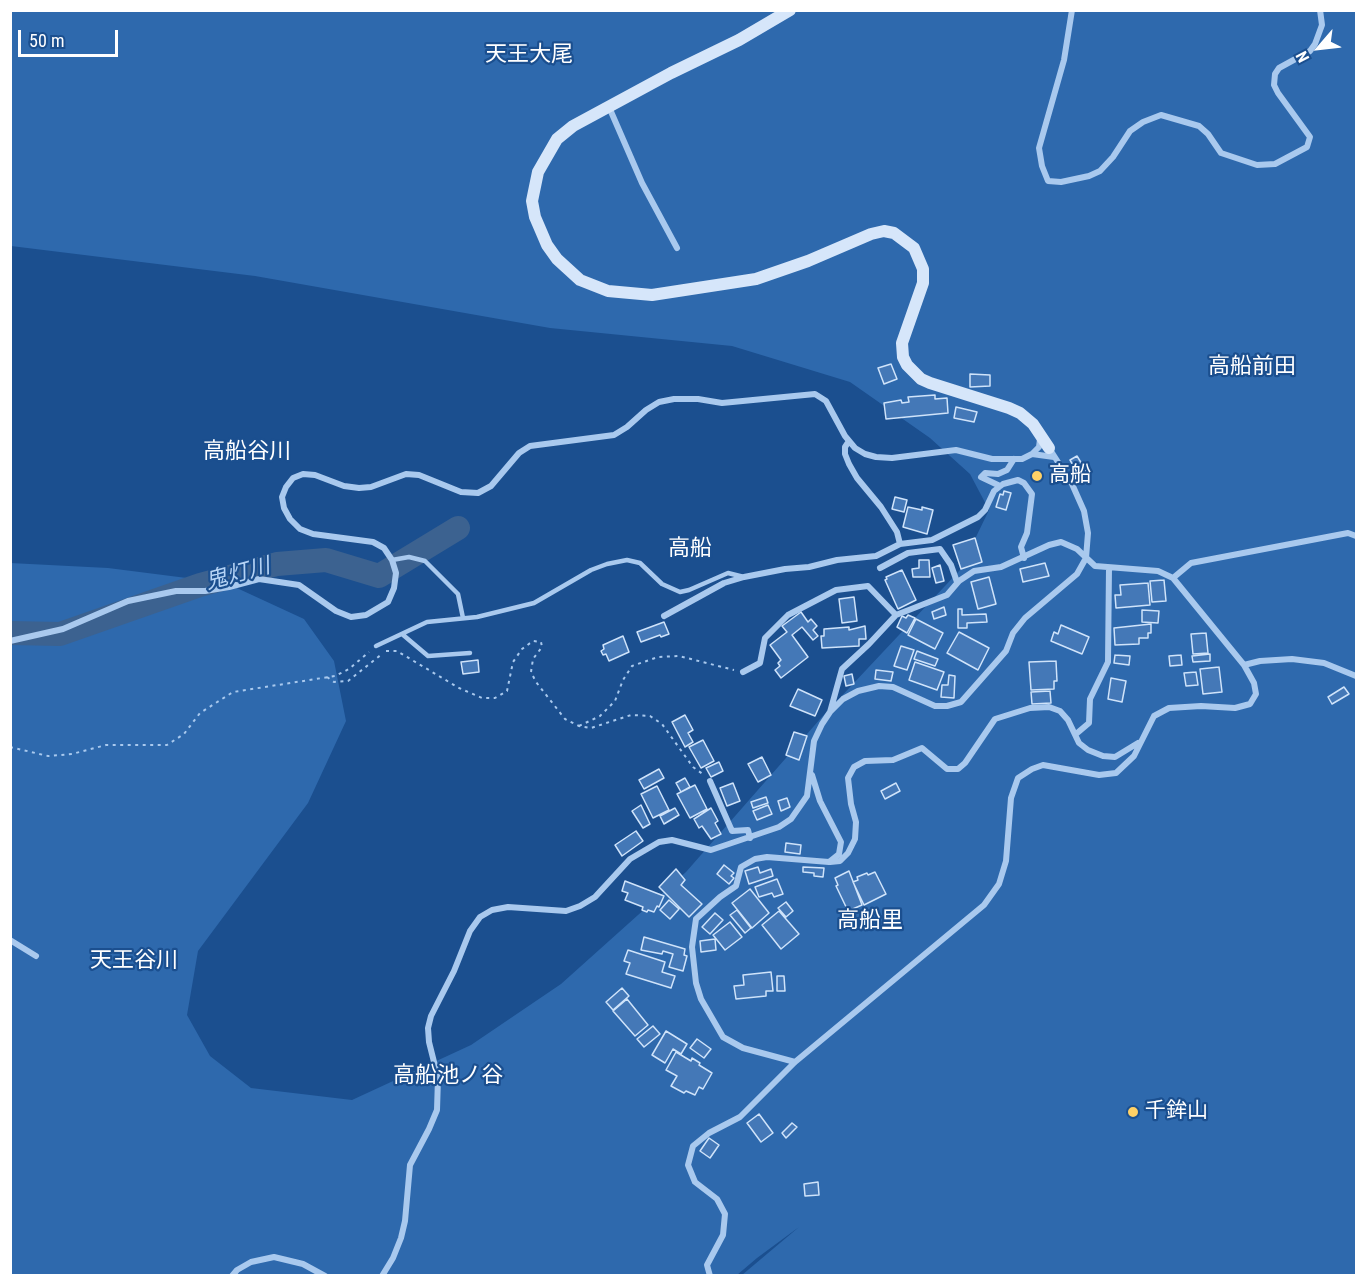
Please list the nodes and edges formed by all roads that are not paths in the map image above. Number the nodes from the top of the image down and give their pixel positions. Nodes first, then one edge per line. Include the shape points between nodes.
1 (790, 10) edge
2 (1072, 10) edge
3 (1320, 10) edge
4 (609, 107) junction
5 (677, 248) dead end
6 (1040, 435) junction
7 (849, 441) junction
8 (1052, 453) junction
9 (1032, 454) junction
10 (1014, 459) junction
11 (1000, 486) junction
12 (1356, 536) edge
13 (900, 544) junction
14 (1024, 558) junction
15 (1086, 558) junction
16 (392, 560) junction
17 (880, 568) dead end
18 (1109, 568) junction
19 (744, 577) junction
20 (1173, 578) junction
21 (957, 582) junction
22 (896, 615) junction
23 (664, 616) dead end
24 (463, 618) junction
25 (402, 634) junction
26 (10, 641) edge
27 (376, 646) road end
28 (470, 653) dead end
29 (1244, 665) junction
30 (743, 672) road end
31 (1356, 676) edge
32 (830, 712) junction
33 (1076, 734) junction
34 (1141, 741) junction
35 (811, 772) junction
36 (710, 781) road end
37 (750, 838) junction
38 (829, 862) junction
39 (10, 940) edge
40 (36, 956) dead end
41 (795, 1062) junction
42 (232, 1275) edge
43 (325, 1275) edge
44 (382, 1275) edge
45 (710, 1275) edge

1 - 4 street
2 - 3 street via 1064,60 1040,148 1048,181 1061,182 1100,171 1130,131 1161,115 1199,126 1221,153 1257,165 1275,164 1307,147 1311,137 1278,93 1275,74 1315,44 1322,26
4 - 5 street via 642,183
4 - 6 street via 557,139 538,172 532,201 541,233 568,271 608,291 652,294 756,279 871,234 894,233 914,248 923,269 923,283 902,343 907,365 930,383 1020,413
6 - 8 street
6 - 9 street via 1039,447
7 - 10 street via 865,454 876,457 956,450 992,459
7 - 13 street via 844,454 857,478 882,507
7 - 16 street via 826,401 815,394 722,403 674,399 645,410 614,435 530,446 491,486 478,493 461,492 419,475 406,474 371,488 344,486 303,474 286,486 282,496 284,508 300,529 373,542 384,548
8 - 9 street
8 - 15 street via 1084,511 1088,533
9 - 10 street
10 - 11 street via 1007,470 981,477
11 - 13 street via 985,510 968,523 932,540
11 - 14 street via 1018,480 1032,494 1027,533 1021,547
12 - 20 street via 1348,533 1191,563
13 - 19 street via 876,556
14 - 15 street via 1061,542
14 - 21 street via 1002,567 974,571
15 - 18 street via 1095,566
15 - 32 street via 1071,579 1024,618 1006,651 961,702 935,706 893,687 879,686 845,697
16 - 24 lane via 409,557 425,561 458,594
16 - 26 street via 396,573 388,602 366,615 336,611 299,585 259,579 128,601 63,629
17 - 21 street via 908,553 940,549
18 - 20 street via 1158,571
18 - 33 street via 1108,662 1090,699 1089,723
19 - 23 street via 724,583
19 - 24 lane via 728,573 680,592 663,584 640,563 627,560 591,570 534,603
20 - 29 street
21 - 22 street via 947,595
22 - 30 street via 868,586 836,590 788,615 765,638 760,663
22 - 32 street via 842,669
24 - 25 lane via 427,622
25 - 27 lane
25 - 28 lane via 428,656
29 - 31 street via 1303,660 1324,663
29 - 34 street via 1256,694 1250,704 1235,708 1169,708 1154,716
32 - 35 street via 814,741
33 - 34 street via 1079,743 1102,756 1115,757
33 - 38 street via 1060,711 1030,708 995,719 958,769 947,769 922,748 893,760 865,761 854,767 848,778 855,839 840,861
34 - 41 street via 1134,756 1116,772 1099,775 1043,765 1018,778 1011,798 1004,869 984,905
35 - 37 street via 807,796 791,819
35 - 38 street via 820,801 841,842 839,854
36 - 37 street via 732,831 748,830
37 - 44 street via 711,850 672,840 659,842 630,859 595,897 580,906 566,911 508,907 480,917 431,1016 428,1028 438,1078 437,1110 410,1165 405,1221 393,1258
38 - 41 street via 767,856 755,859 741,867 736,886 696,919 692,947 696,983 723,1038 743,1048
39 - 40 street
41 - 45 street via 740,1117 709,1132 693,1146 688,1165 695,1182 717,1199 725,1214 723,1235 708,1265
42 - 43 street via 251,1262 274,1257 303,1264

